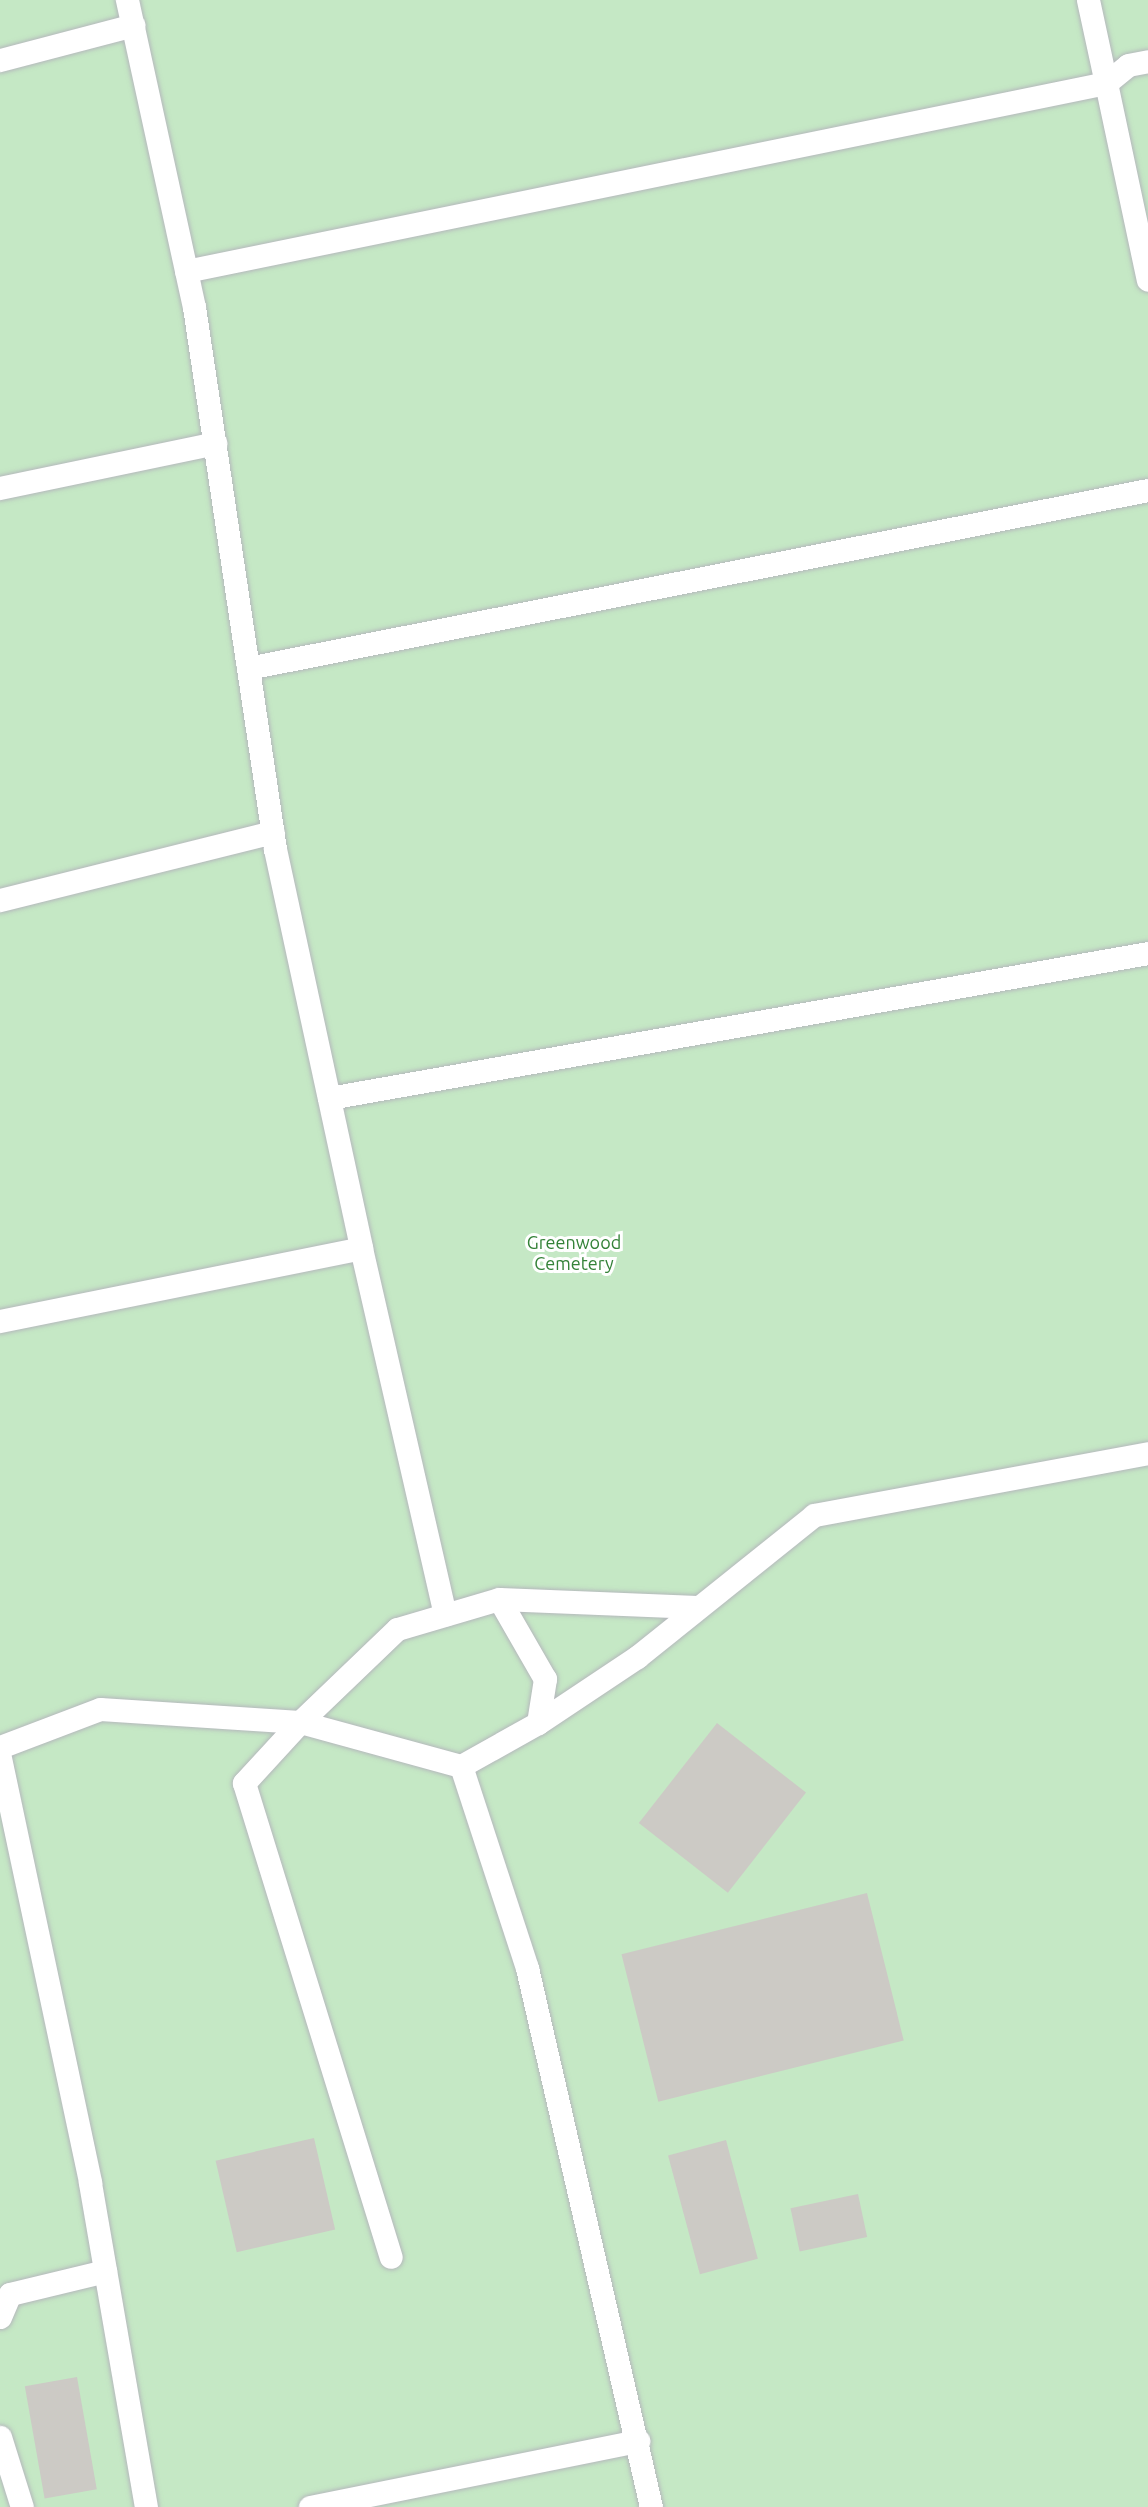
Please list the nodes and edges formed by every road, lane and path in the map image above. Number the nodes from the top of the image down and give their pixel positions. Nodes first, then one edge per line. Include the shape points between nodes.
1 (127, 0) edge
2 (1088, 0) edge
3 (133, 25) junction
4 (0, 60) edge
5 (1148, 61) edge
6 (1106, 83) junction
7 (187, 271) junction
8 (1148, 280) edge
9 (215, 443) junction
10 (0, 488) edge
11 (1148, 490) edge
12 (248, 668) junction
13 (273, 832) junction
14 (0, 900) edge
15 (1148, 953) edge
16 (329, 1098) junction
17 (361, 1248) junction
18 (0, 1321) edge
19 (1148, 1454) edge
20 (499, 1599) junction
21 (698, 1607) junction
22 (445, 1615) junction
23 (300, 1722) junction
24 (538, 1723) junction
25 (0, 1747) edge
26 (0, 1758) edge
27 (461, 1766) junction
28 (391, 2257) dead end
29 (105, 2271) junction
30 (0, 2317) edge
31 (0, 2437) edge
32 (638, 2441) junction
33 (22, 2507) edge
34 (146, 2507) edge
35 (310, 2507) edge
36 (651, 2507) edge

1 - 3 lane
2 - 6 lane
3 - 4 lane
3 - 7 lane
5 - 6 lane via 1128,65
6 - 7 lane
6 - 8 lane
7 - 9 lane
9 - 10 lane
9 - 12 lane
11 - 12 lane
12 - 13 lane
13 - 14 lane
13 - 16 lane
15 - 16 lane
16 - 17 lane
17 - 18 lane
17 - 22 lane
19 - 21 lane via 814,1515
20 - 21 lane
20 - 22 lane
20 - 24 lane via 545,1679
21 - 24 lane
22 - 23 lane via 397,1629
23 - 25 lane via 100,1709
23 - 27 lane
23 - 28 lane via 244,1783
24 - 27 lane
26 - 29 lane
27 - 32 lane via 527,1968
29 - 30 lane via 10,2294
29 - 34 lane
31 - 33 lane
32 - 35 lane
32 - 36 lane

